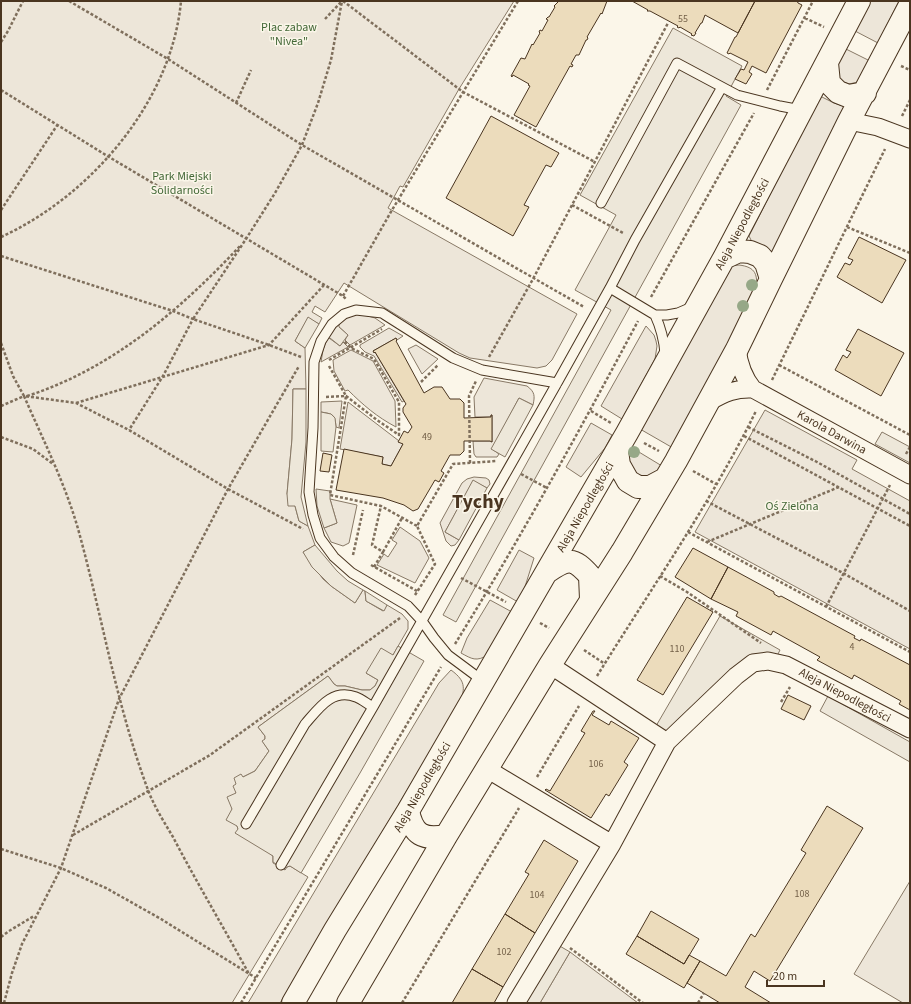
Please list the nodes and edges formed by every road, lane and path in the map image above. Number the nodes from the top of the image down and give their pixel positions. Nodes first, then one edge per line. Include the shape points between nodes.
1 (23, 1) edge
2 (69, 1) edge
3 (181, 1) edge
4 (342, 1) edge
5 (518, 1) edge
6 (813, 1) edge
7 (859, 1) edge
8 (910, 5) edge
9 (325, 19) dead end
10 (668, 23) dead end
11 (1, 42) edge
12 (168, 59) junction
13 (828, 63) junction
14 (251, 70) dead end
15 (722, 87) junction
16 (1, 90) edge
17 (463, 92) junction
18 (865, 93) junction
19 (764, 95) dead end
20 (910, 100) edge
21 (236, 102) junction
22 (757, 109) dead end
23 (803, 110) junction
24 (850, 121) junction
25 (58, 124) junction
26 (892, 134) junction
27 (910, 140) edge
28 (302, 145) junction
29 (109, 157) junction
30 (595, 162) junction
31 (399, 200) junction
32 (601, 203) dead end
33 (572, 205) junction
34 (1, 210) edge
35 (847, 227) junction
36 (1, 236) edge
37 (246, 239) junction
38 (635, 240) junction
39 (910, 253) edge
40 (1, 256) edge
41 (724, 258) junction
42 (533, 279) junction
43 (771, 279) junction
44 (324, 285) junction
45 (610, 288) junction
46 (343, 296) junction
47 (700, 301) junction
48 (648, 302) dead end
49 (356, 310) junction
50 (173, 311) junction
51 (596, 314) junction
52 (655, 315) junction
53 (640, 318) dead end
54 (193, 319) junction
55 (395, 321) junction
56 (344, 341) dead end
57 (1, 344) edge
58 (269, 345) junction
59 (351, 348) junction
60 (737, 349) junction
61 (447, 354) junction
62 (304, 358) junction
63 (314, 362) junction
64 (779, 365) junction
65 (664, 368) junction
66 (482, 370) junction
67 (163, 376) junction
68 (771, 381) dead end
69 (421, 382) dead end
70 (557, 383) junction
71 (24, 396) junction
72 (346, 396) junction
73 (313, 397) junction
74 (756, 397) junction
75 (709, 402) junction
76 (76, 403) junction
77 (1, 406) edge
78 (590, 411) junction
79 (613, 424) dead end
80 (748, 427) junction
81 (129, 430) junction
82 (910, 435) edge
83 (744, 436) junction
84 (1, 437) edge
85 (641, 441) dead end
86 (617, 451) junction
87 (661, 452) dead end
88 (470, 463) junction
89 (53, 464) junction
90 (509, 467) junction
91 (691, 469) dead end
92 (910, 475) edge
93 (893, 478) dead end
94 (665, 479) junction
95 (716, 484) junction
96 (839, 487) junction
97 (547, 488) junction
98 (228, 489) junction
99 (883, 499) junction
100 (706, 501) junction
101 (381, 506) junction
102 (878, 509) junction
103 (363, 510) dead end
104 (910, 514) edge
105 (402, 518) junction
106 (750, 524) junction
107 (417, 526) junction
108 (910, 526) edge
109 (688, 532) junction
110 (320, 538) junction
111 (707, 542) junction
112 (383, 552) junction
113 (353, 556) dead end
114 (435, 564) junction
115 (374, 567) dead end
116 (450, 572) junction
117 (548, 572) junction
118 (843, 574) junction
119 (660, 576) junction
120 (488, 592) junction
121 (591, 599) junction
122 (511, 605) dead end
123 (408, 606) junction
124 (826, 607) junction
125 (910, 611) edge
126 (422, 620) junction
127 (538, 622) dead end
128 (552, 630) dead end
129 (764, 645) dead end
130 (582, 648) dead end
131 (910, 652) edge
132 (448, 655) junction
133 (605, 664) junction
134 (550, 665) junction
135 (798, 671) junction
136 (483, 681) junction
137 (588, 691) junction
138 (119, 699) junction
139 (781, 702) dead end
140 (372, 706) junction
141 (910, 729) edge
142 (667, 742) junction
143 (487, 769) junction
144 (149, 792) junction
145 (527, 793) junction
146 (408, 811) junction
147 (246, 824) dead end
148 (73, 836) junction
149 (446, 836) junction
150 (612, 844) junction
151 (1, 849) edge
152 (281, 865) dead end
153 (61, 868) junction
154 (36, 915) junction
155 (1, 937) edge
156 (556, 938) junction
157 (250, 974) junction
158 (256, 978) junction
159 (704, 993) dead end
160 (4, 1003) edge
161 (241, 1003) edge
162 (293, 1003) edge
163 (348, 1003) edge
164 (402, 1003) edge
165 (516, 1003) edge
166 (643, 1003) edge
167 (698, 1003) edge

1 - 11 path
2 - 12 path
3 - 12 path via 179,21
4 - 9 path
4 - 17 path
4 - 28 path via 331,60
5 - 17 path
6 - 19 path
7 - 13 street, Aleja Niepodległości
8 - 18 street
10 - 30 path
12 - 21 path
12 - 29 path via 141,112
13 - 18 street via 829,83 838,92 848,96
13 - 23 street, Aleja Niepodległości
14 - 21 path
15 - 23 lane via 750,99
15 - 32 lane via 677,63
15 - 38 lane
16 - 25 path
17 - 30 path
17 - 31 path
18 - 24 street
20 - 26 path
21 - 28 path
22 - 48 path
23 - 41 street, Aleja Niepodległości
24 - 26 street via 878,127
24 - 43 street
25 - 29 path
25 - 34 path
26 - 27 street
26 - 35 path
28 - 31 path
28 - 37 path
29 - 36 path via 49,209 14,231
29 - 37 path
30 - 33 path
31 - 42 path
31 - 46 path
33 - 38 path
33 - 42 path
35 - 39 path
35 - 64 path
37 - 44 path
37 - 50 path via 212,277
37 - 54 path
38 - 45 lane
40 - 50 path
41 - 43 street via 739,252 750,252 760,256 766,263
41 - 47 street, Aleja Niepodległości
42 - 51 path
42 - 66 path
43 - 60 street
44 - 46 path
44 - 58 path
45 - 51 lane
45 - 52 lane
46 - 49 path
47 - 52 lane via 678,313
47 - 65 street, Aleja Niepodległości
49 - 55 lane via 382,313
49 - 63 lane via 344,314 332,324 321,341
50 - 54 path
50 - 71 path via 126,347 89,369
51 - 70 lane
52 - 65 lane via 664,338
53 - 78 path
54 - 58 path
54 - 67 path
55 - 59 path
55 - 61 lane
56 - 59 path
57 - 71 path
58 - 62 path
58 - 67 path
59 - 72 path via 327,362
59 - 72 path via 374,359 398,402 400,436
60 - 74 street, Karola Darwina via 742,372
60 - 75 street
61 - 66 lane
61 - 69 path
62 - 63 path
62 - 98 path
63 - 73 lane
64 - 68 path
64 - 82 path
65 - 86 street, Aleja Niepodległości
66 - 70 lane
66 - 88 path via 469,396
67 - 76 path
67 - 81 path
70 - 90 lane
71 - 76 path
71 - 77 path
71 - 89 path
72 - 73 path
72 - 101 path via 330,495
73 - 110 lane via 309,492
74 - 75 street via 743,389 732,390
74 - 80 path
74 - 92 street, Karola Darwina
75 - 94 street
76 - 81 path
78 - 79 path
78 - 97 path
80 - 83 path
80 - 99 path
81 - 98 path
83 - 95 path
83 - 96 path
84 - 89 path via 33,448
85 - 87 path
86 - 94 street via 619,465 628,481 638,487 650,487
86 - 117 street, Aleja Niepodległości
88 - 90 path via 498,461
88 - 107 path via 453,464
89 - 138 path via 67,495 80,536
90 - 97 path
90 - 116 lane
91 - 95 path
93 - 99 path
94 - 121 street
95 - 100 path
96 - 102 path
96 - 106 path
97 - 120 path
98 - 110 path
98 - 138 path
99 - 102 path
99 - 104 path
100 - 106 path
100 - 109 path
101 - 105 path
101 - 112 path via 372,544
102 - 108 path
102 - 118 path
103 - 113 path
105 - 107 path
105 - 112 path
106 - 111 path
106 - 118 path
107 - 114 path
109 - 111 path
109 - 119 path
110 - 123 lane via 334,557 352,573
111 - 124 path
112 - 115 path
114 - 116 path
114 - 123 path
116 - 120 path
116 - 126 lane
117 - 121 street via 562,562 573,561 590,576
117 - 136 street, Aleja Niepodległości
118 - 124 path
118 - 125 path
119 - 129 path
119 - 133 path
120 - 122 path
120 - 132 path
121 - 134 street
123 - 126 lane
123 - 144 path via 402,616 259,720 210,755
124 - 131 path
126 - 132 lane
126 - 140 lane
127 - 128 path
130 - 133 path
132 - 136 lane
132 - 158 path
133 - 137 path
134 - 137 street
134 - 143 street
135 - 139 path
135 - 141 street, Aleja Niepodległości
135 - 142 street, Aleja Niepodległości via 768,661 753,663
136 - 146 street, Aleja Niepodległości
137 - 142 street
137 - 145 path
138 - 144 path
138 - 148 path
140 - 147 lane via 356,697 342,694 328,699 305,724
140 - 152 lane
142 - 150 street, Aleja Niepodległości
143 - 145 street
143 - 149 street
144 - 148 path
144 - 157 path
145 - 150 street
145 - 164 path
146 - 149 street via 413,827 422,836
146 - 162 street, Aleja Niepodległości
148 - 153 path
149 - 163 street
150 - 156 street, Aleja Niepodległości
151 - 153 path
153 - 154 path
153 - 157 path via 106,888
154 - 155 path
154 - 160 path via 22,944
156 - 165 street, Aleja Niepodległości
156 - 166 path
157 - 158 path
158 - 161 path
159 - 167 path

